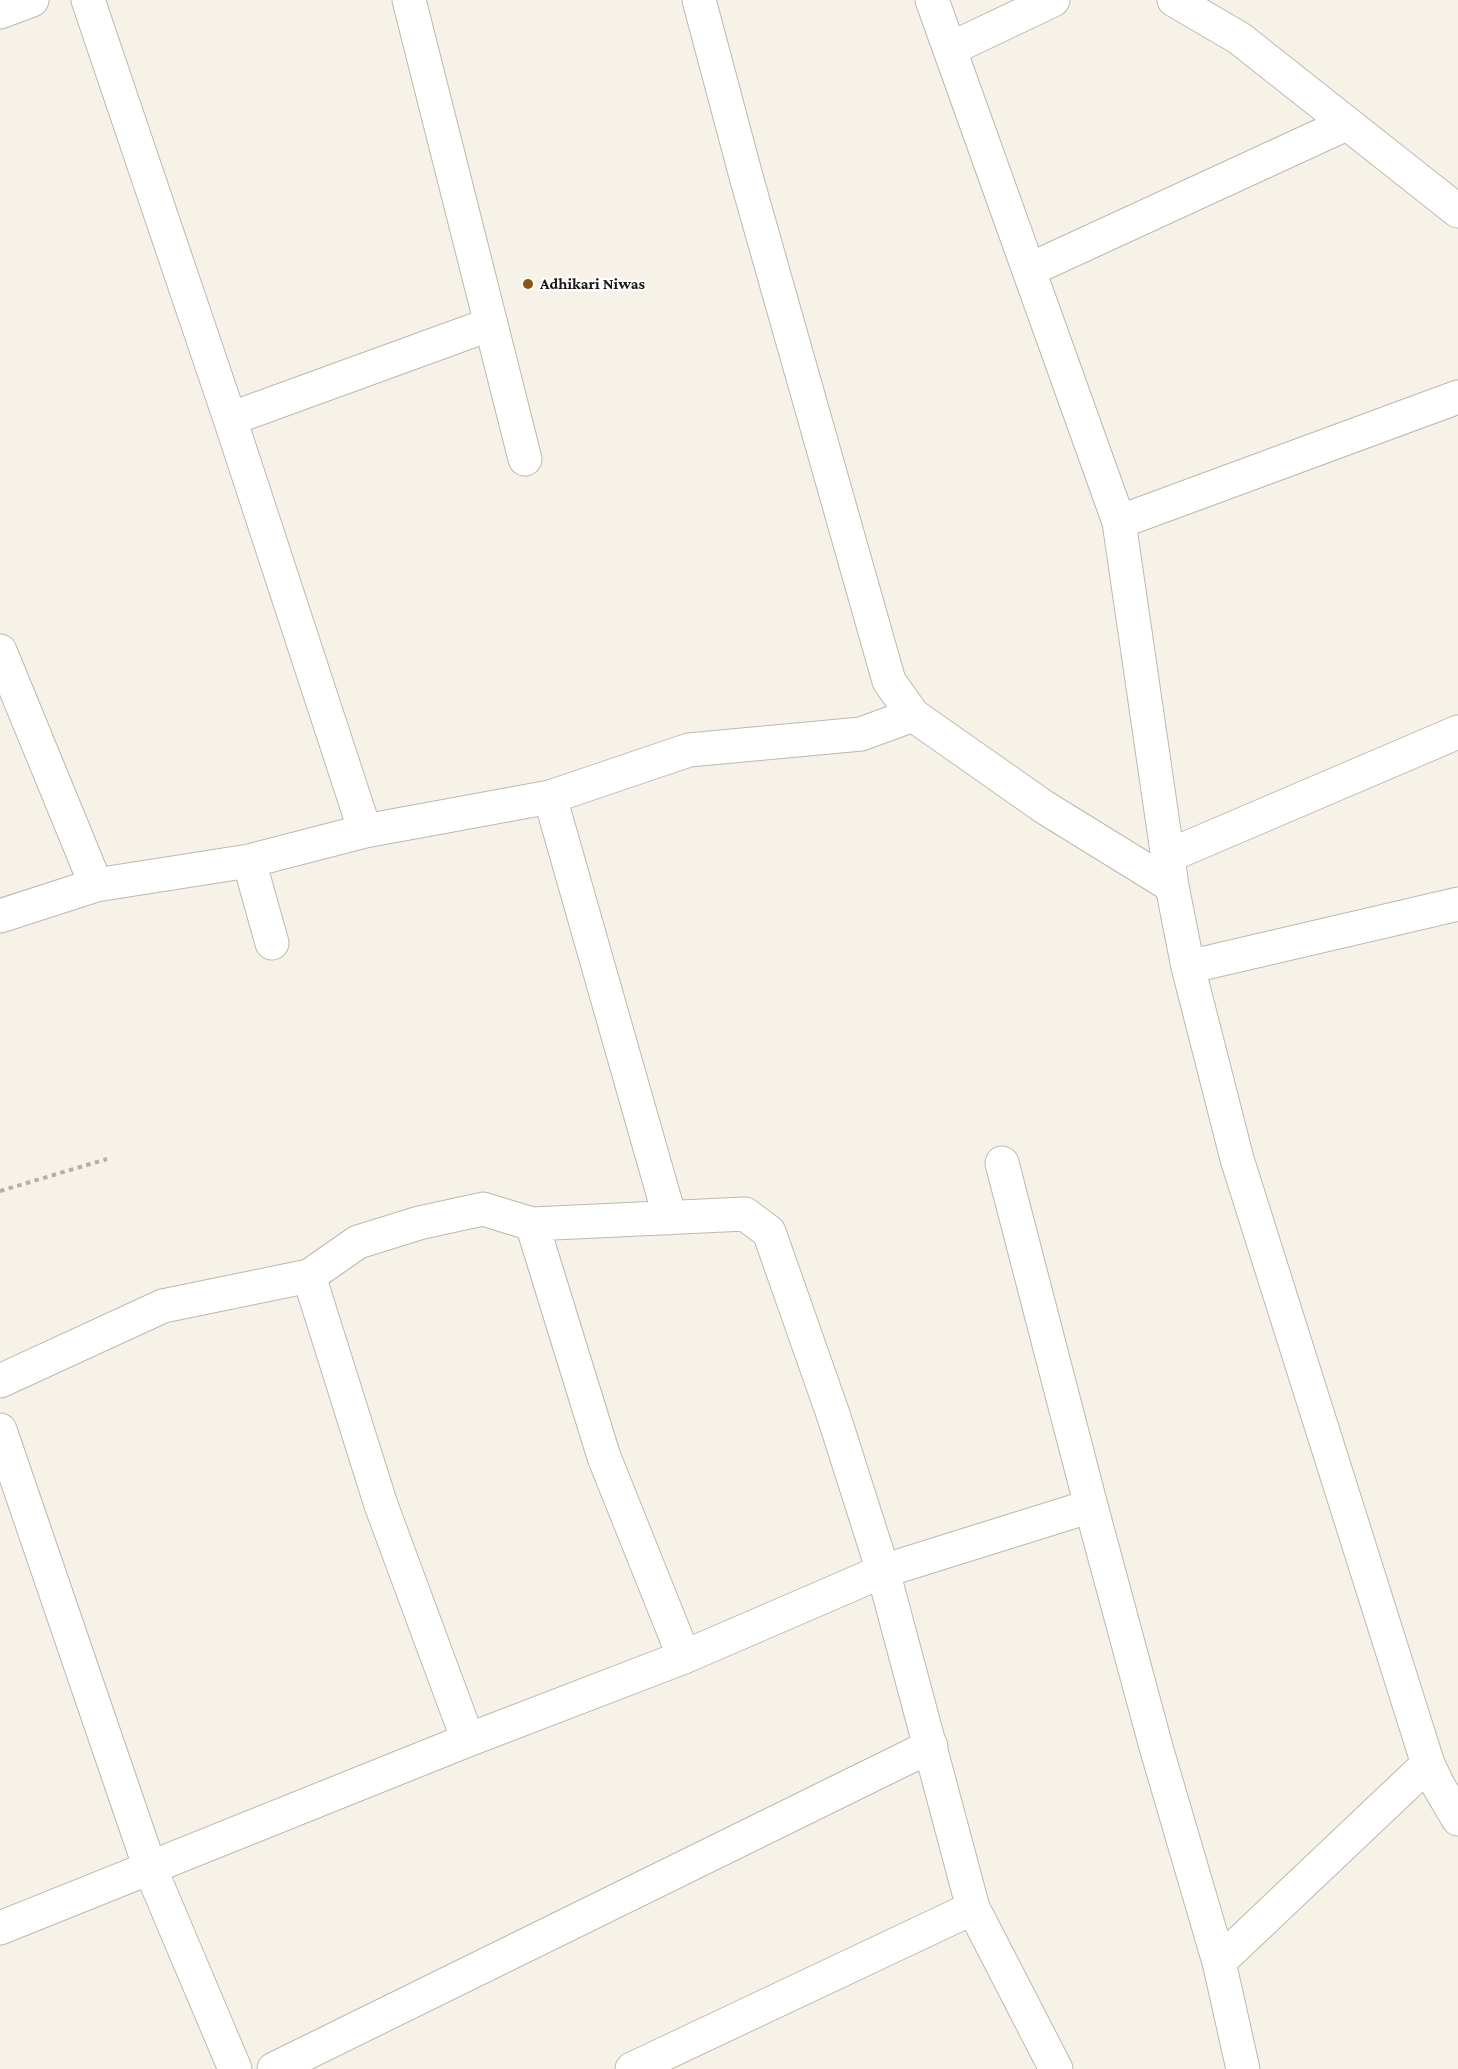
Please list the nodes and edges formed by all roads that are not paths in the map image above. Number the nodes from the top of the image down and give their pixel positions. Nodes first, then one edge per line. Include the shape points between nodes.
1 (32, 0) edge
2 (88, 0) edge
3 (409, 0) edge
4 (699, 0) edge
5 (932, 0) edge
6 (1053, 0) edge
7 (1174, 0) edge
8 (0, 12) edge
9 (950, 49) junction
10 (1346, 124) junction
11 (1458, 211) edge
12 (1029, 270) junction
13 (491, 324) junction
14 (1458, 398) edge
15 (230, 419) junction
16 (525, 459) dead end
17 (1119, 522) junction
18 (0, 651) edge
19 (913, 716) junction
20 (1458, 732) edge
21 (550, 797) junction
22 (365, 831) junction
23 (249, 861) junction
24 (1170, 871) junction
25 (96, 885) junction
26 (1458, 904) edge
27 (0, 916) edge
28 (272, 943) dead end
29 (1188, 967) junction
30 (1002, 1162) dead end
31 (670, 1218) junction
32 (532, 1224) junction
33 (309, 1276) junction
34 (0, 1382) edge
35 (0, 1430) edge
36 (1091, 1506) junction
37 (883, 1571) junction
38 (684, 1657) junction
39 (468, 1740) junction
40 (931, 1746) junction
41 (1441, 1773) edge
42 (1458, 1819) edge
43 (150, 1868) junction
44 (974, 1908) junction
45 (0, 1928) edge
46 (1219, 1962) junction
47 (235, 2069) edge
48 (274, 2069) edge
49 (632, 2069) edge
50 (1056, 2069) edge
51 (1244, 2069) edge

1 - 8 street
2 - 15 street
3 - 13 street
4 - 19 street via 889,681
5 - 9 street
6 - 9 street
7 - 10 street via 1239,38
9 - 12 street
10 - 11 street
10 - 12 street
12 - 17 street
13 - 15 street
13 - 16 street
14 - 17 street
15 - 22 street
17 - 24 street
18 - 25 street
19 - 21 street via 861,734 689,750
19 - 24 street via 1044,807
20 - 24 street
21 - 22 street
21 - 31 street
22 - 23 street
23 - 25 street
23 - 28 street
24 - 29 street
25 - 27 street
26 - 29 street
29 - 41 street via 1238,1159
30 - 36 street
31 - 32 street
31 - 37 street via 745,1214 769,1232
32 - 33 street via 483,1209 419,1223 358,1242
32 - 38 street via 604,1456
33 - 34 street via 163,1306
33 - 39 street via 381,1505
35 - 43 street
36 - 37 street
36 - 46 street
37 - 38 street
37 - 40 street
38 - 39 street
39 - 43 street
40 - 44 street
40 - 48 street
41 - 42 street
41 - 46 street
43 - 45 street
43 - 47 street
44 - 49 street
44 - 50 street
46 - 51 street

